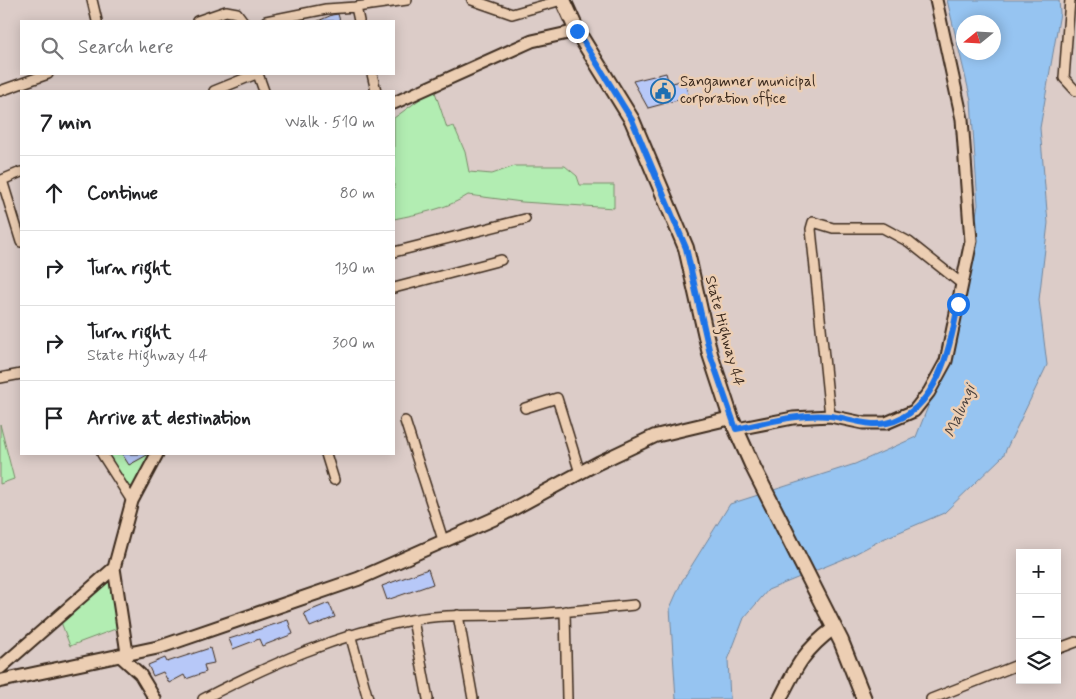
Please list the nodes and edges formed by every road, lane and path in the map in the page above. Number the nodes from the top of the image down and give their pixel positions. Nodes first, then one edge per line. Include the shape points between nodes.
1 (92, 0) edge
2 (366, 0) edge
3 (407, 0) edge
4 (472, 0) edge
5 (562, 0) edge
6 (936, 0) edge
7 (1070, 0) edge
8 (325, 4) edge
9 (356, 7) junction
10 (97, 20) edge
11 (200, 20) edge
12 (242, 20) edge
13 (269, 20) edge
14 (359, 20) edge
15 (577, 31) junction
16 (45, 75) edge
17 (254, 75) edge
18 (257, 75) edge
19 (372, 75) edge
20 (217, 90) edge
21 (264, 90) edge
22 (376, 90) edge
23 (0, 91) edge
24 (1076, 91) edge
25 (395, 102) edge
26 (20, 172) edge
27 (525, 219) dead end
28 (20, 239) edge
29 (395, 252) edge
30 (501, 260) dead end
31 (962, 284) junction
32 (395, 288) edge
33 (20, 374) edge
34 (0, 378) edge
35 (525, 408) dead end
36 (830, 416) junction
37 (405, 421) dead end
38 (734, 423) junction
39 (103, 455) edge
40 (156, 455) edge
41 (326, 455) edge
42 (580, 473) junction
43 (334, 480) dead end
44 (132, 501) junction
45 (444, 542) junction
46 (114, 568) junction
47 (634, 605) dead end
48 (565, 612) junction
49 (458, 616) junction
50 (413, 620) junction
51 (831, 624) junction
52 (350, 634) junction
53 (1076, 642) edge
54 (1061, 648) edge
55 (123, 654) junction
56 (1016, 666) edge
57 (0, 668) edge
58 (0, 682) edge
59 (155, 699) edge
60 (203, 699) edge
61 (368, 699) edge
62 (428, 699) edge
63 (473, 699) edge
64 (567, 699) edge
65 (780, 699) edge
66 (864, 699) edge
67 (931, 699) edge

1 - 10 street
2 - 9 street
3 - 9 street
4 - 5 street via 512,14
5 - 15 main road, State Highway 44
6 - 31 street via 962,119 971,241
7 - 24 street via 1064,78
8 - 9 street
8 - 13 street
9 - 14 street
11 - 12 street via 226,11 237,13
15 - 25 street via 532,42
15 - 38 main road, State Highway 44 via 632,120 686,248 710,354
16 - 23 street
17 - 20 street
18 - 21 street
19 - 22 street
26 - 28 street via 2,180
27 - 29 street
30 - 32 street
31 - 36 street via 946,361 929,392 914,410 886,424
31 - 36 street via 909,242 883,228 832,228 813,222 811,229
33 - 34 street
35 - 42 street via 557,398
36 - 38 street
37 - 45 street
38 - 42 main road via 655,436
38 - 51 main road, State Highway 44 via 752,467
39 - 44 street
40 - 44 street
41 - 43 street
42 - 45 main road
44 - 46 street
45 - 55 main road via 358,579 160,647
46 - 55 street
46 - 57 street
47 - 48 street
48 - 49 street
48 - 64 street
49 - 50 street
49 - 63 street
50 - 52 street
50 - 62 street
51 - 65 main road via 797,665
51 - 66 main road, State Highway 44
52 - 60 street via 252,674
52 - 61 street
53 - 54 street
55 - 58 main road
55 - 59 street
56 - 67 street

